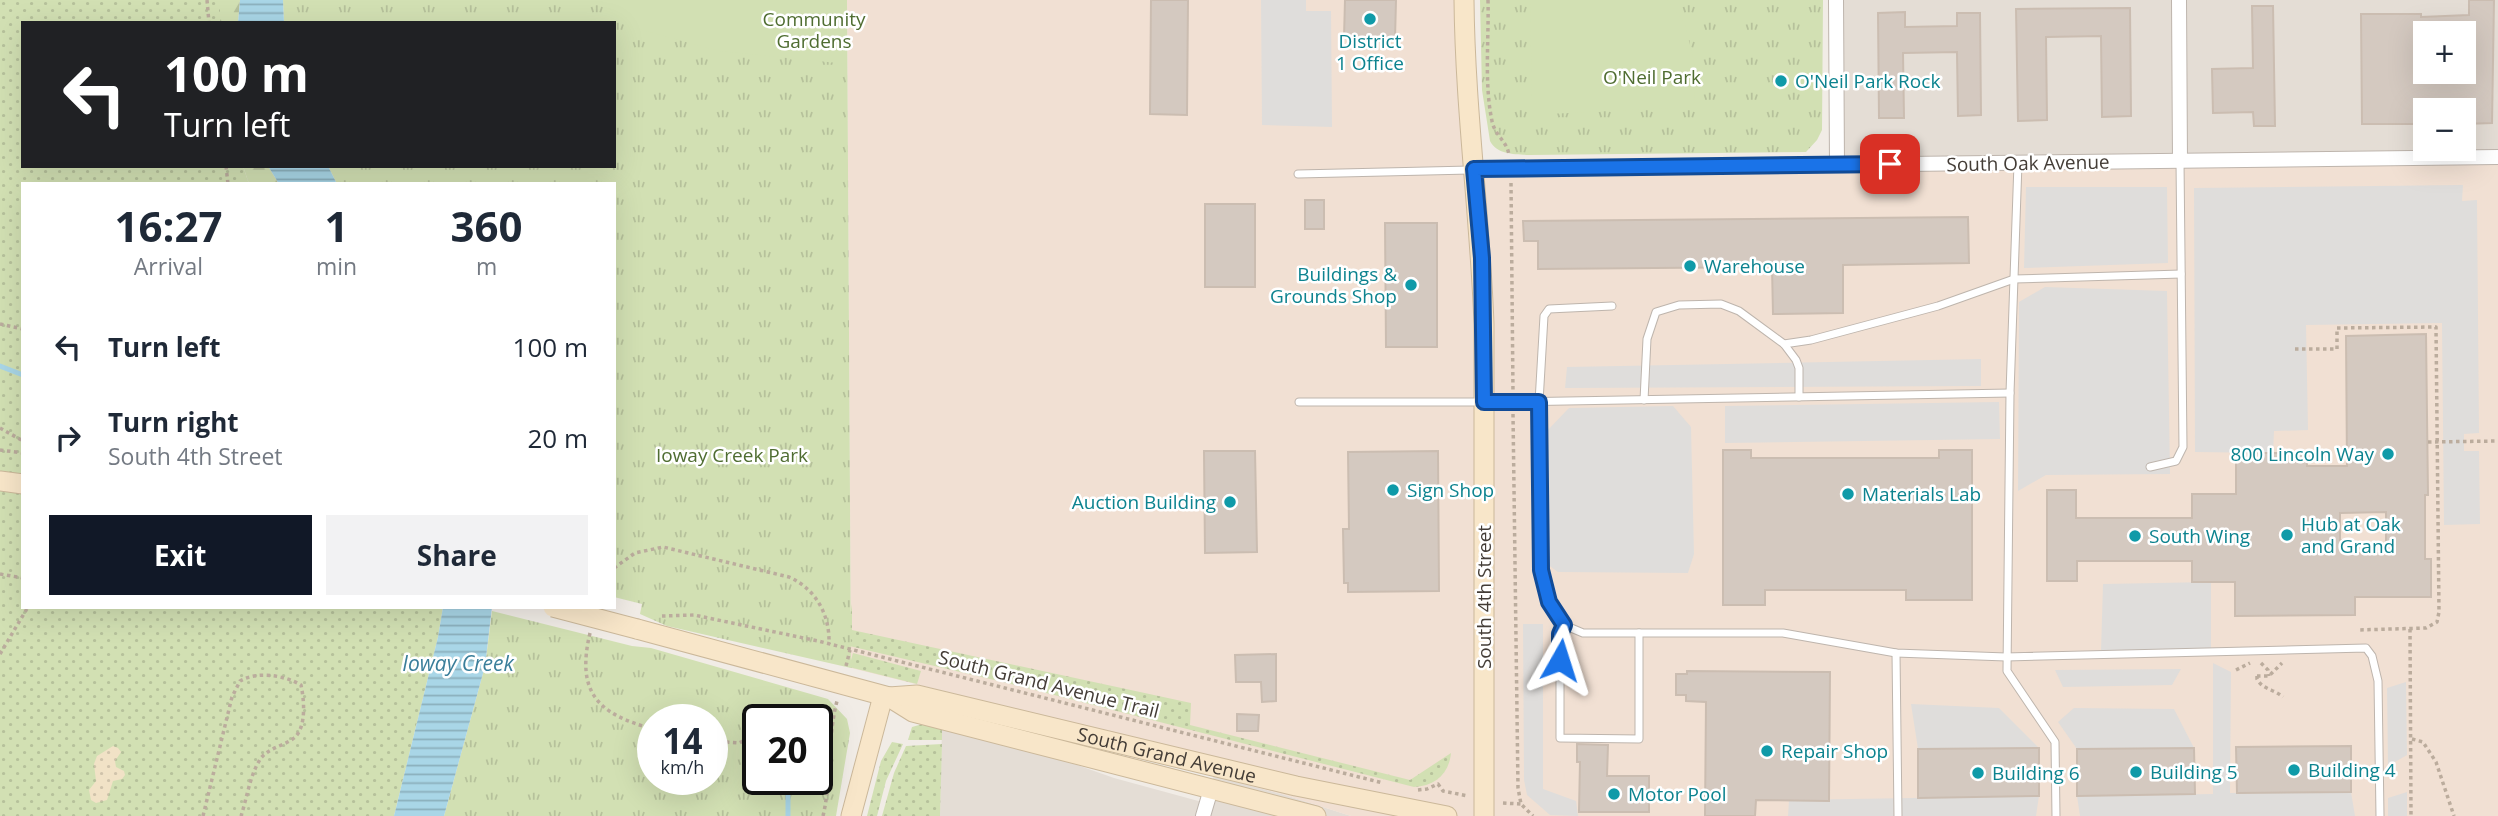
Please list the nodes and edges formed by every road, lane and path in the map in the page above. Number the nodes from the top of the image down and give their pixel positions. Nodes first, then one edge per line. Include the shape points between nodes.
1 (207, 0) edge
2 (1464, 0) edge
3 (1489, 0) edge
4 (1836, 0) edge
5 (2179, 0) edge
6 (209, 21) edge
7 (1508, 153) dead end
8 (2498, 157) edge
9 (2180, 161) junction
10 (2018, 163) junction
11 (1837, 165) junction
12 (1474, 169) junction
13 (1298, 174) dead end
14 (1511, 183) dead end
15 (2181, 274) junction
16 (2014, 279) junction
17 (1612, 306) dead end
18 (0, 324) edge
19 (21, 329) edge
20 (1784, 345) junction
21 (2295, 349) dead end
22 (1513, 385) dead end
23 (2010, 393) junction
24 (1799, 397) junction
25 (1644, 400) junction
26 (1299, 402) dead end
27 (1484, 402) junction
28 (1539, 402) junction
29 (1513, 412) dead end
30 (0, 428) edge
31 (21, 440) edge
32 (2498, 441) edge
33 (2428, 442) dead end
34 (2438, 442) junction
35 (0, 450) edge
36 (21, 453) edge
37 (2150, 467) dead end
38 (0, 481) edge
39 (21, 484) edge
40 (616, 567) edge
41 (0, 574) edge
42 (21, 578) edge
43 (27, 609) edge
44 (561, 609) edge
45 (653, 614) dead end
46 (1564, 625) junction
47 (592, 627) dead end
48 (2410, 629) junction
49 (2357, 630) dead end
50 (1639, 634) junction
51 (829, 644) junction
52 (850, 649) junction
53 (1896, 653) junction
54 (0, 654) edge
55 (2006, 657) junction
56 (2286, 661) dead end
57 (2264, 666) junction
58 (846, 667) dead end
59 (2236, 670) dead end
60 (2257, 676) junction
61 (2269, 676) junction
62 (886, 696) junction
63 (2283, 697) dead end
64 (835, 707) dead end
65 (833, 716) edge
66 (637, 725) edge
67 (2411, 739) junction
68 (1387, 784) dead end
69 (1211, 789) junction
70 (1413, 790) dead end
71 (1443, 791) dead end
72 (827, 795) edge
73 (1521, 804) junction
74 (1513, 805) dead end
75 (203, 816) edge
76 (240, 816) edge
77 (823, 816) edge
78 (851, 816) edge
79 (1203, 816) edge
80 (1317, 816) edge
81 (1447, 816) edge
82 (1484, 816) edge
83 (1531, 816) edge
84 (1898, 816) edge
85 (2056, 816) edge
86 (2380, 816) edge
87 (2412, 816) edge
88 (2454, 816) edge

1 - 6 path
2 - 12 street, South 4th Street via 1464,66
3 - 7 path via 1492,120
4 - 11 street
5 - 9 street
8 - 9 street, South Oak Avenue
9 - 10 street, South Oak Avenue
9 - 15 lane
10 - 11 street, South Oak Avenue
10 - 16 lane
11 - 12 street, South Oak Avenue
12 - 13 lane
12 - 27 street, South 4th Street via 1482,258
14 - 22 path
15 - 16 lane
15 - 37 lane via 2183,447 2176,461
16 - 20 lane via 1938,306
16 - 23 lane
17 - 28 lane via 1549,309 1544,316
18 - 19 path
20 - 24 lane via 1799,368
20 - 25 lane via 1739,311 1721,304 1679,305 1656,312 1647,339
21 - 34 path via 2337,349 2337,328 2436,327
23 - 24 lane
23 - 55 lane
24 - 25 lane
25 - 28 lane
26 - 27 lane
27 - 28 lane
27 - 82 street, South 4th Street
28 - 46 lane via 1541,570 1549,602
29 - 73 path
30 - 31 path
32 - 34 path
33 - 34 path
34 - 48 path via 2440,612 2433,625
35 - 36 path
38 - 39 street
40 - 51 path via 635,553 663,547 789,577 806,586 819,602
41 - 42 path
43 - 54 path
44 - 62 street, South Grand Avenue, bridge
45 - 51 path, South Grand Avenue Trail via 694,615
46 - 50 lane via 1583,634
46 - 50 lane via 1560,634 1560,738 1639,739
47 - 66 path via 585,662 595,698 614,716
48 - 49 path
48 - 67 path
50 - 53 lane via 1783,633
51 - 52 path, South Grand Avenue Trail
52 - 58 path
52 - 68 path, South Grand Avenue Trail
53 - 55 lane
53 - 84 lane
55 - 85 lane via 2007,671 2055,743
55 - 86 lane via 2366,648 2378,681
56 - 61 path
57 - 59 path via 2252,663
57 - 60 path
57 - 61 path
60 - 61 path
60 - 63 path via 2262,687
62 - 69 street, South Grand Avenue via 913,712
62 - 78 street
62 - 81 street, South Grand Avenue via 917,695 1296,786
64 - 65 path
67 - 87 path
67 - 88 path via 2423,742 2437,762
69 - 79 street
69 - 80 street, South Grand Avenue
70 - 71 path via 1438,784
72 - 77 path
73 - 74 path
73 - 83 path
75 - 76 path via 240,681 254,676 293,681 301,685 303,695 300,728 295,737 262,757

